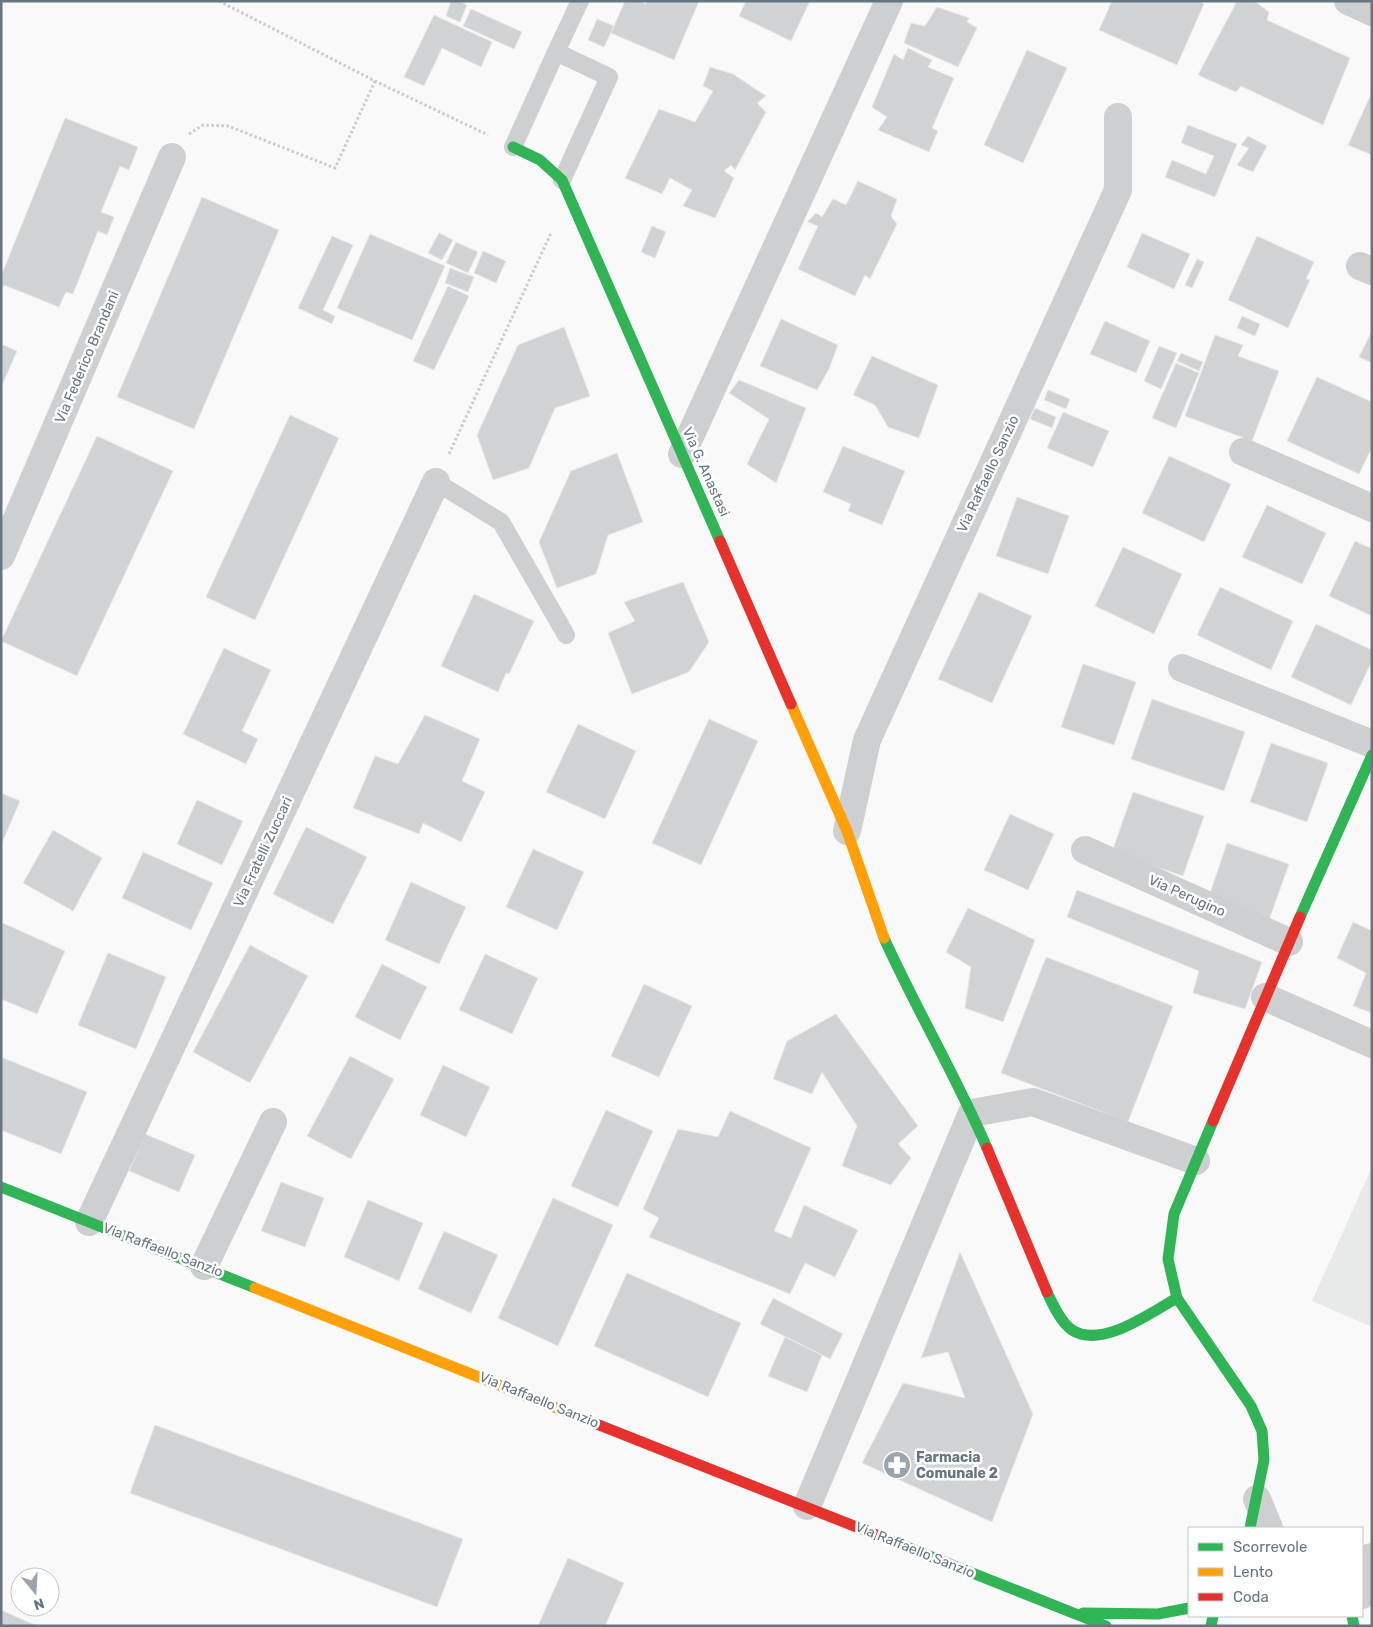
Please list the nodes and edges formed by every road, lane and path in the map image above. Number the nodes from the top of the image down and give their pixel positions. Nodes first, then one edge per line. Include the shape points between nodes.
1 (219, 1) edge
2 (580, 1) edge
3 (889, 1) edge
4 (1348, 1) edge
5 (1372, 12) edge
6 (556, 52) junction
7 (375, 81) junction
8 (1118, 116) dead end
9 (513, 147) junction
10 (172, 157) joint
11 (566, 187) junction
12 (1243, 452) dead end
13 (682, 454) junction
14 (436, 482) junction
15 (1372, 508) edge
16 (1, 556) edge
17 (566, 635) dead end
18 (1182, 668) dead end
19 (1372, 744) edge
20 (1372, 755) edge
21 (1365, 788) edge
22 (847, 831) junction
23 (1085, 850) dead end
24 (1289, 942) junction
25 (1265, 997) junction
26 (1372, 1044) edge
27 (972, 1113) junction
28 (273, 1122) dead end
29 (1196, 1161) junction
30 (1, 1187) edge
31 (89, 1222) junction
32 (204, 1266) junction
33 (1177, 1298) junction
34 (1257, 1499) junction
35 (807, 1506) junction
36 (1250, 1527) edge
37 (1269, 1527) edge
38 (1372, 1582) edge
39 (1363, 1594) edge
40 (1188, 1608) edge
41 (1077, 1613) junction
42 (1106, 1626) edge

1 - 7 path
2 - 6 lane
3 - 13 street
4 - 5 street
6 - 9 lane
6 - 11 lane via 610,77
7 - 9 path
7 - 10 path via 335,168 228,126 203,125 183,137
8 - 22 street, Via Raffaello Sanzio via 1118,190 867,740
9 - 11 street, Via G. Anastasi via 540,160
10 - 16 street, Via Federico Brandani
11 - 13 street, Via G. Anastasi
11 - 14 path
12 - 15 street
13 - 22 street, Via G. Anastasi
14 - 17 lane via 501,522
14 - 31 street, Via Fratelli Zuccari
18 - 19 street
20 - 21 street
21 - 24 street
22 - 27 street, Via G. Anastasi via 879,928
23 - 24 street, Via Perugino
24 - 25 street
25 - 26 street
25 - 29 street
27 - 29 street via 1033,1102
27 - 33 street, Via G. Anastasi via 1055,1310 1072,1330 1095,1337 1118,1331
27 - 35 street
28 - 32 street
29 - 33 street via 1174,1214 1168,1259
30 - 31 street, Via Raffaello Sanzio
31 - 32 street, Via Raffaello Sanzio
32 - 35 street, Via Raffaello Sanzio
33 - 34 street via 1251,1406 1262,1431 1264,1460
34 - 36 street
34 - 37 street
35 - 41 street, Via Raffaello Sanzio
38 - 39 street
40 - 41 street, Via Raffaello Sanzio via 1158,1614
41 - 42 street, Via Raffaello Sanzio

